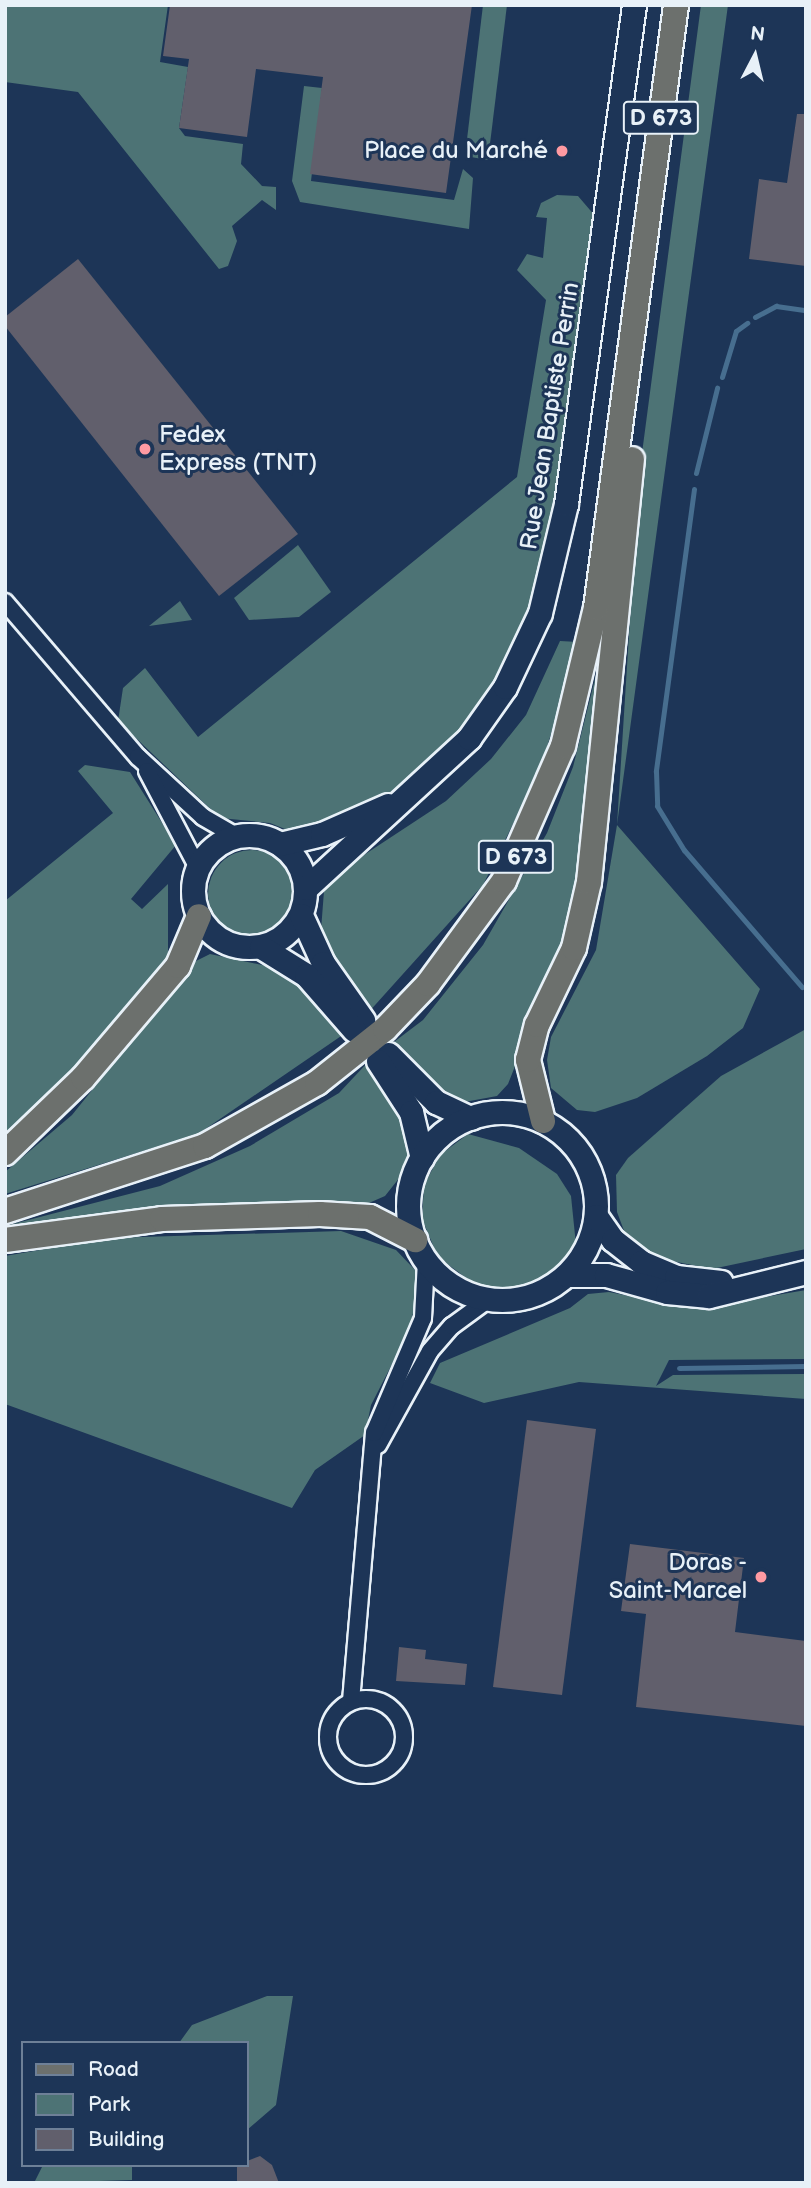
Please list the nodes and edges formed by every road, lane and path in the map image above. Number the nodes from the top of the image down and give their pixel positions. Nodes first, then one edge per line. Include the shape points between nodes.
1 (634, 5) edge
2 (676, 5) edge
3 (646, 231) junction
4 (5, 602) edge
5 (138, 757) junction
6 (413, 793) junction
7 (237, 836) junction
8 (280, 844) junction
9 (198, 868) junction
10 (306, 888) junction
11 (301, 915) junction
12 (199, 916) junction
13 (261, 947) junction
14 (470, 1118) junction
15 (543, 1121) junction
16 (5, 1153) edge
17 (422, 1158) junction
18 (5, 1211) edge
19 (596, 1216) junction
20 (5, 1240) edge
21 (420, 1251) junction
22 (806, 1272) edge
23 (567, 1275) junction
24 (763, 1283) junction
25 (489, 1299) junction
26 (371, 1460) junction
27 (351, 1701) junction

1 - 6 main road, Rue Jean Baptiste Perrin via 574,449 548,588 521,658 489,712 448,762
2 - 3 main road, D 673
3 - 15 main road via 644,340 589,882 574,948 537,1025 528,1060
3 - 18 main road, D 673 via 583,674 537,817 504,881 428,984 385,1029 317,1083 205,1146
4 - 5 street
5 - 7 street via 203,817
5 - 9 street
6 - 8 main road, Rue Jean Baptiste Perrin via 322,834
6 - 10 main road, Rue Jean Baptiste Perrin
7 - 8 main road via 252,835
7 - 9 main road via 207,853
8 - 10 main road via 302,871
9 - 12 main road via 193,884
10 - 11 main road
11 - 13 main road via 284,935
11 - 13 main road via 359,1027 306,975
12 - 13 main road via 231,945
12 - 16 main road via 189,948 171,975 75,1087
14 - 15 main road via 507,1112
14 - 17 main road via 442,1134
14 - 17 main road via 436,1102 383,1057 411,1112
15 - 19 main road via 580,1153 595,1190
17 - 21 main road via 410,1190
19 - 23 main road via 587,1248
19 - 24 main road via 625,1251 657,1270 700,1280
20 - 21 main road via 162,1219 320,1214 370,1217
21 - 25 main road via 454,1286
21 - 26 street via 423,1318 380,1413
22 - 24 main road
23 - 24 main road via 606,1275 667,1292 709,1296
23 - 25 main road via 530,1296
25 - 26 street via 452,1326 430,1352
26 - 27 street
27 - 27 street via 335,1713 327,1732 330,1752 352,1772 381,1773 397,1760 403,1745 402,1721 389,1706 371,1698

